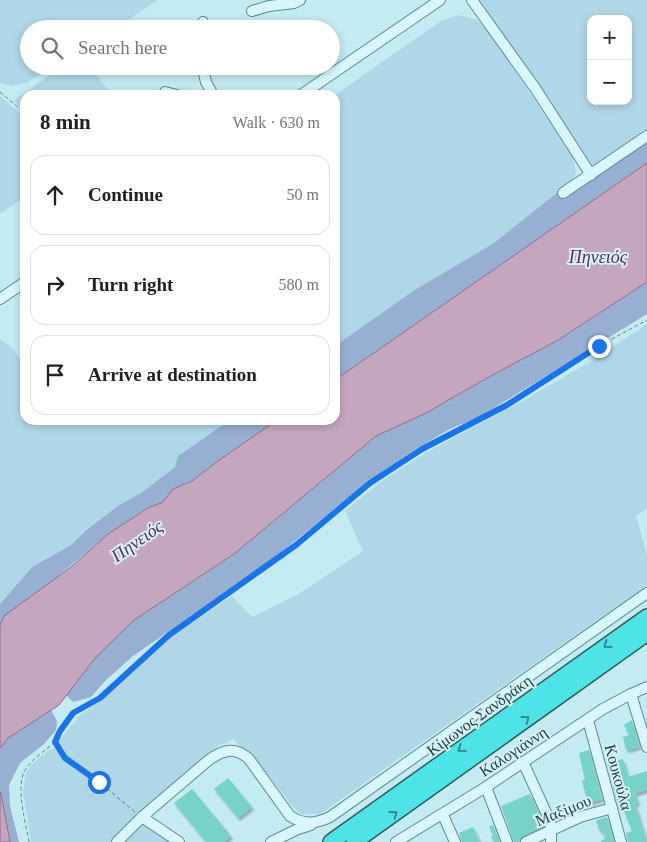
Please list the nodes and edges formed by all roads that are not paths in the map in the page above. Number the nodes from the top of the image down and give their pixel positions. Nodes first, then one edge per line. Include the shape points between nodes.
1 (300, 0) edge
2 (440, 0) edge
3 (472, 0) edge
4 (252, 11) dead end
5 (340, 68) edge
6 (204, 75) edge
7 (330, 75) edge
8 (210, 90) edge
9 (308, 90) edge
10 (647, 136) edge
11 (591, 175) junction
12 (563, 193) dead end
13 (20, 285) edge
14 (0, 299) edge
15 (647, 593) edge
16 (647, 617) edge
17 (647, 633) edge
18 (647, 687) edge
19 (631, 694) junction
20 (588, 720) junction
21 (647, 747) edge
22 (523, 762) junction
23 (486, 787) junction
24 (612, 808) junction
25 (443, 814) junction
26 (142, 817) junction
27 (314, 823) junction
28 (551, 830) junction
29 (408, 839) edge
30 (118, 842) edge
31 (179, 842) edge
32 (272, 842) edge
33 (331, 842) edge
34 (354, 842) edge
35 (396, 842) edge
36 (455, 842) edge
37 (507, 842) edge
38 (526, 842) edge
39 (551, 842) edge
40 (621, 842) edge

1 - 4 street
2 - 5 street
3 - 11 street
6 - 8 street
7 - 9 street
10 - 11 street
11 - 12 street
13 - 14 street
15 - 27 street via 330,817
16 -> 33 highway, Κίμωνος Σανδράκη
34 -> 17 highway, Κίμωνος Σανδράκη
18 - 19 street, Καλογιάννη
19 - 20 street, Καλογιάννη
19 - 21 street
20 - 22 street, Καλογιάννη
20 - 24 street, Κουκούλα
22 - 23 street, Καλογιάννη
22 - 28 street
23 - 25 street, Καλογιάννη
23 - 37 street
24 - 28 street, Μαξίμου via 580,816
24 - 40 street, Κουκούλα
25 - 29 street, Καλογιάννη
25 - 36 street
26 - 27 street via 210,759 231,750 249,759 290,816 299,822
26 - 30 street
26 - 31 street
27 - 32 street
28 - 38 street, Μαξίμου
28 - 39 street
29 - 35 street, Καλογιάννη

